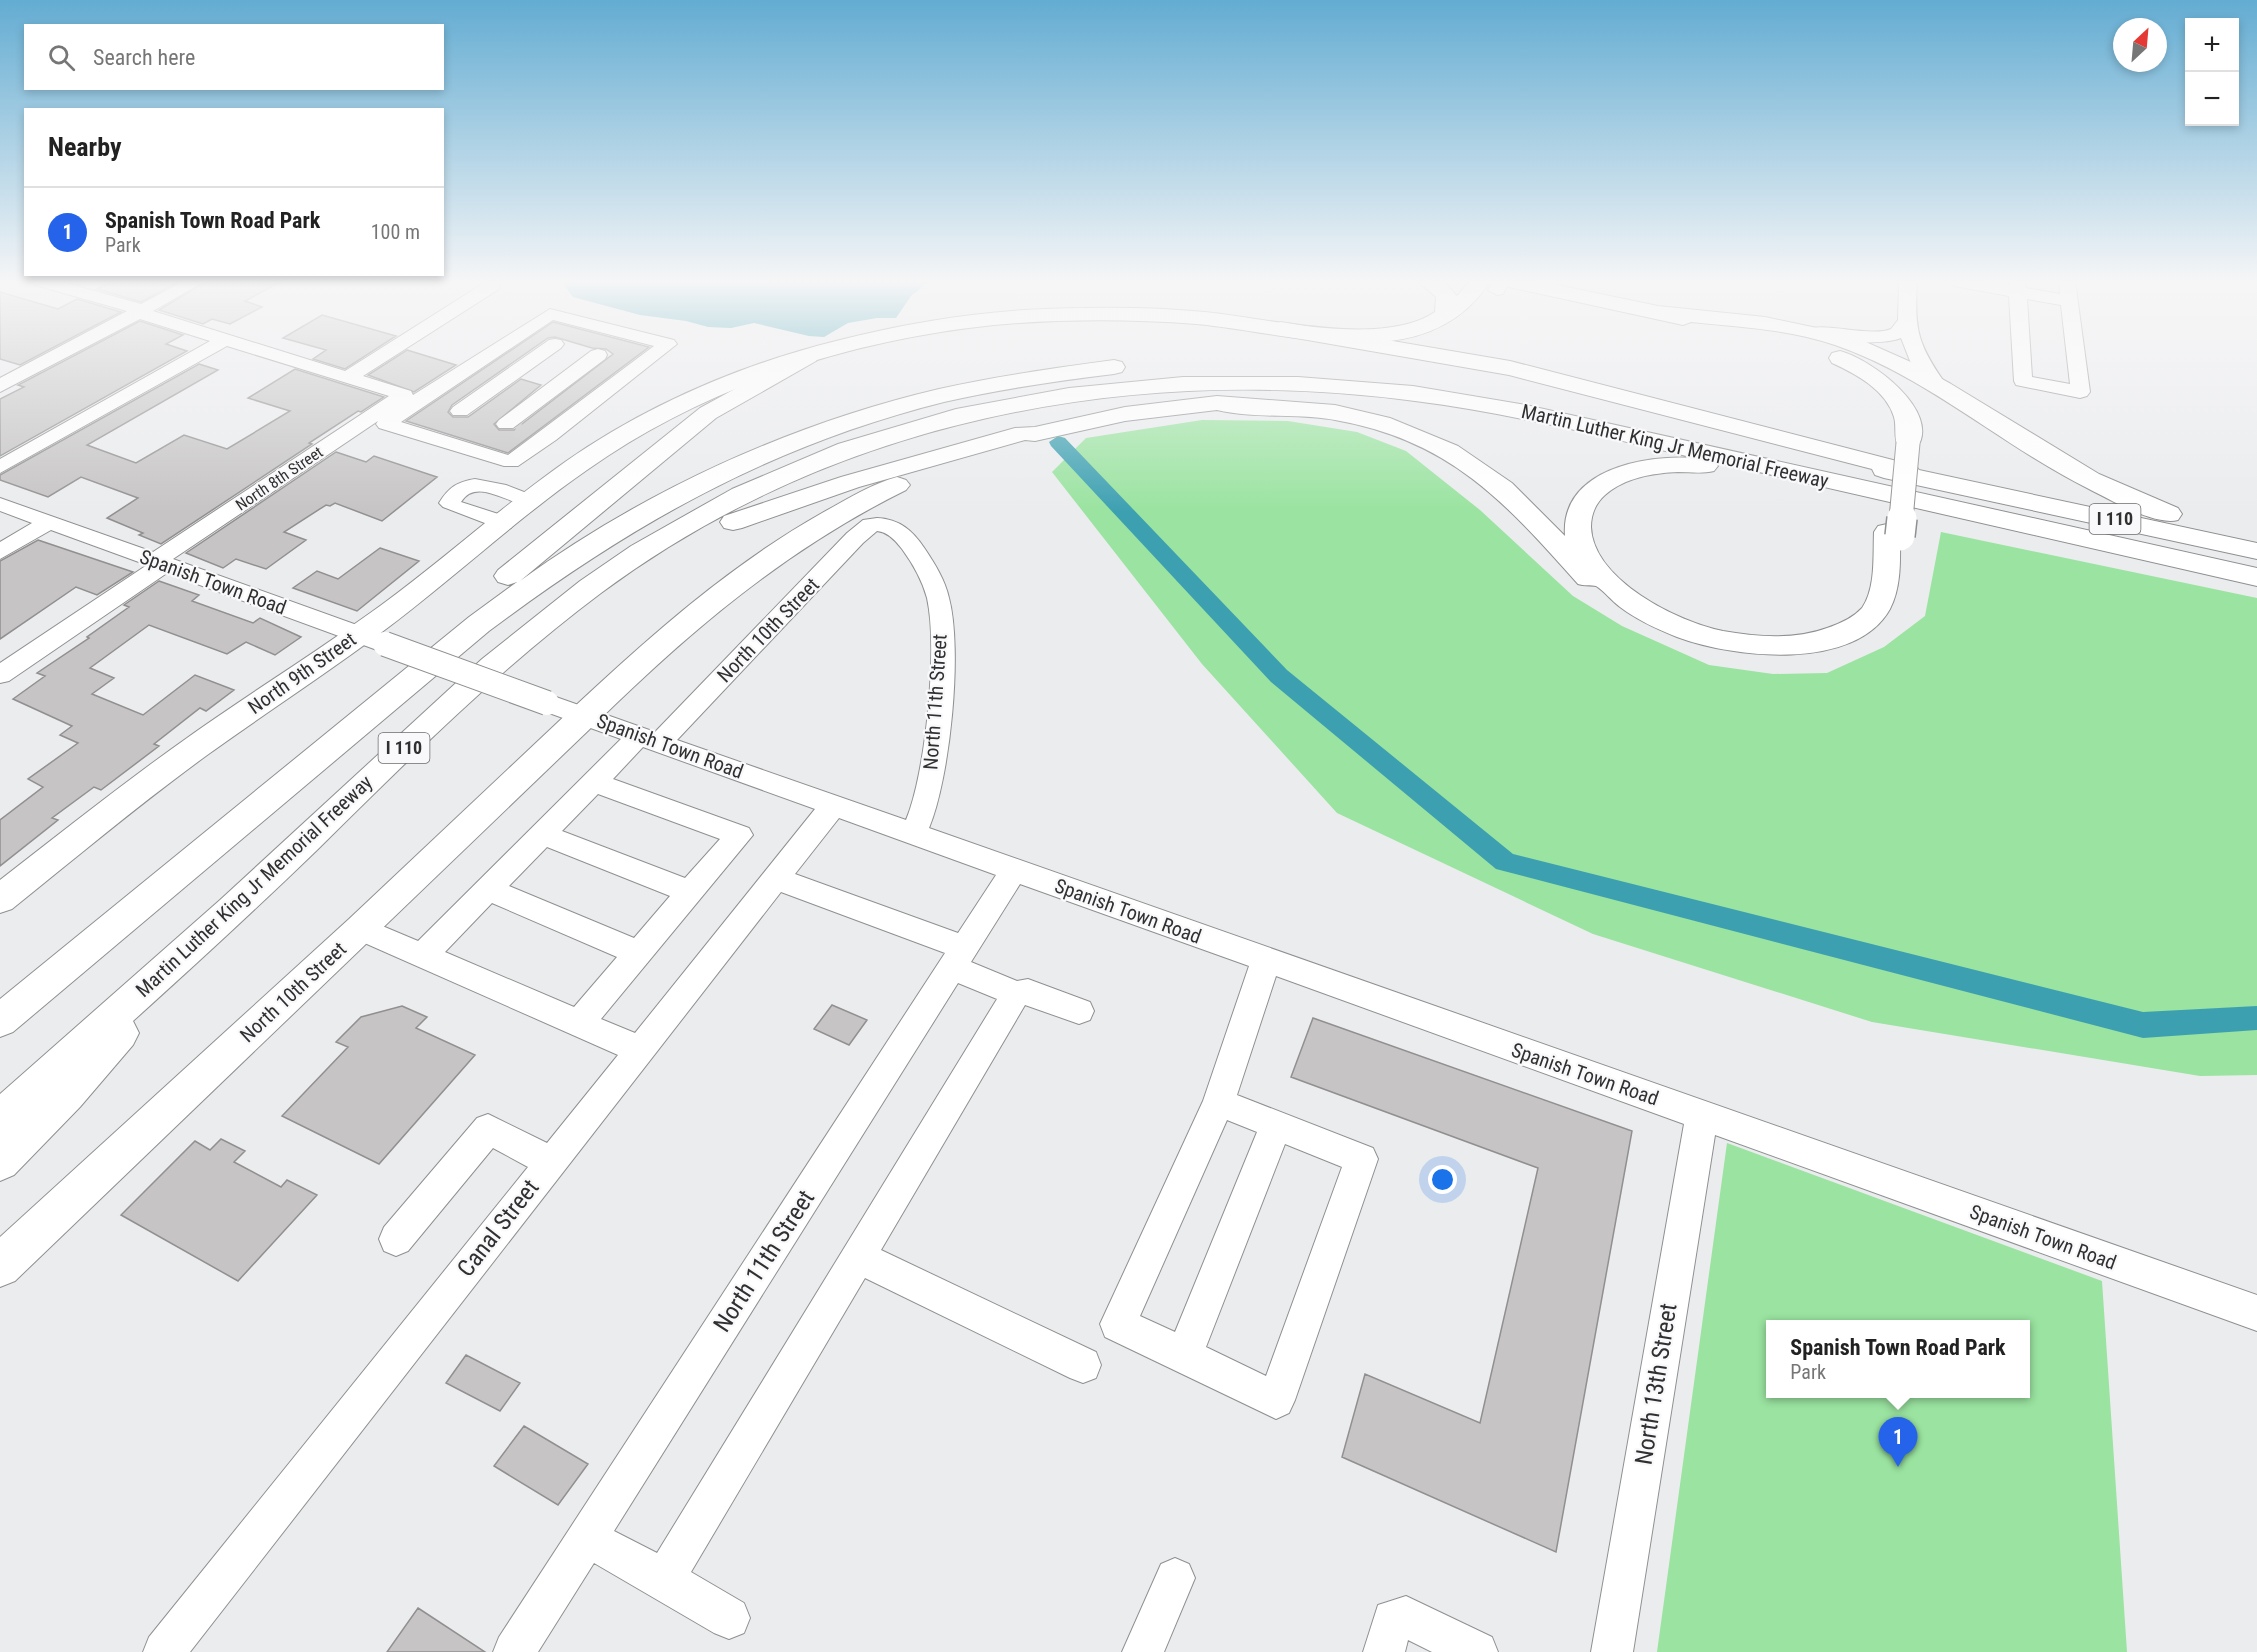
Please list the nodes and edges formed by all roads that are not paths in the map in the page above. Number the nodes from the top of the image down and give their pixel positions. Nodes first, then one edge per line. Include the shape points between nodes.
1 (52, 358) edge
2 (192, 358) edge
3 (283, 358) edge
4 (378, 358) edge
5 (477, 358) edge
6 (529, 358) edge
7 (608, 358) joint
8 (650, 358) edge
9 (802, 358) edge
10 (804, 358) edge
11 (1452, 358) edge
12 (1821, 358) edge
13 (1841, 358) edge
14 (1881, 358) edge
15 (1916, 358) edge
16 (2022, 358) edge
17 (2076, 358) edge
18 (640, 366) junction
19 (347, 378) junction
20 (0, 386) edge
21 (1937, 386) junction
22 (412, 397) junction
23 (1218, 403) junction
24 (455, 409) junction
25 (1526, 412) junction
26 (514, 426) junction
27 (1035, 434) junction
28 (549, 436) junction
29 (1902, 442) junction
30 (506, 463) junction
31 (0, 467) edge
32 (478, 484) junction
33 (1973, 488) junction
34 (530, 501) junction
35 (0, 504) edge
36 (49, 522) junction
37 (503, 523) junction
38 (878, 523) joint
39 (1894, 534) junction
40 (2087, 539) junction
41 (2257, 540) edge
42 (2257, 551) edge
43 (0, 552) edge
44 (159, 563) junction
45 (2257, 577) edge
46 (602, 580) junction
47 (371, 640) junction
48 (0, 675) edge
49 (584, 716) junction
50 (650, 739) junction
51 (594, 782) junction
52 (834, 805) junction
53 (542, 834) junction
54 (914, 834) junction
55 (1014, 870) junction
56 (776, 879) junction
57 (488, 889) junction
58 (690, 892) junction
59 (0, 899) edge
60 (215, 926) junction
61 (361, 929) junction
62 (639, 953) junction
63 (422, 956) junction
64 (958, 958) junction
65 (1266, 961) junction
66 (1016, 994) junction
67 (1079, 1011) dead end
68 (0, 1019) edge
69 (578, 1024) junction
70 (639, 1050) junction
71 (1219, 1102) junction
72 (1702, 1115) junction
73 (0, 1119) edge
74 (1276, 1125) junction
75 (0, 1162) edge
76 (551, 1162) junction
77 (396, 1239) dead end
78 (856, 1256) junction
79 (0, 1266) edge
80 (2257, 1313) edge
81 (1184, 1356) junction
82 (1083, 1365) dead end
83 (587, 1539) junction
84 (1175, 1578) dead end
85 (664, 1579) junction
86 (729, 1618) dead end
87 (164, 1652) edge
88 (514, 1652) edge
89 (1143, 1652) edge
90 (1384, 1652) edge
91 (1477, 1652) edge
92 (1612, 1652) edge

1 - 20 street
2 - 31 street
3 - 19 street
4 - 19 street
5 - 22 street
6 - 24 street
7 - 18 street
7 - 26 street
8 - 18 street
9 - 34 main road, North 9th Street via 707,393 604,448
10 - 68 main road via 708,413 573,523 466,611
11 - 33 main road via 1510,368
12 - 29 main road via 1857,375 1885,398
13 - 29 main road via 1880,382 1897,398 1909,422
14 - 21 main road
15 - 21 street
16 - 17 street via 2023,381 2080,392
18 - 28 street
19 - 22 street
21 - 41 main road via 2098,486 2163,512
22 - 24 street
22 - 30 street via 386,424
22 - 44 street, North 8th Street
23 - 25 main road via 1229,399 1322,398
23 - 27 main road via 1125,414
23 - 39 main road via 1347,415 1404,432 1445,450 1510,495 1595,586 1620,606 1667,632 1727,651 1805,655 1846,645 1873,631 1895,604
24 - 26 street
25 - 40 main road, Martin Luther King Jr Memorial Freeway / I 110
25 - 46 main road, Martin Luther King Jr Memorial Freeway / I 110 via 1407,391 1283,381 1164,384 1019,403 889,436 796,471 684,526
26 - 28 street
27 - 46 main road via 1012,437 771,507
27 - 49 main road, North 10th Street via 881,492 792,542 696,613
28 - 30 street via 520,458
29 - 39 main road, bridge
30 - 32 street
32 - 34 street
32 - 37 street via 464,489 450,503
33 - 42 main road, Martin Luther King Jr Memorial Freeway / I 110
33 - 68 main road, Martin Luther King Jr Memorial Freeway / I 110 via 1500,387 1412,372 1322,363 1200,361 1112,367 1028,378 903,404 796,440 717,473 633,518 558,565 479,624
34 - 37 main road, North 9th Street
35 - 36 street, Spanish Town Road
36 - 43 street
36 - 44 street, Spanish Town Road
37 - 47 main road, North 9th Street
38 - 50 street, North 10th Street via 855,538
38 - 54 street, North 11th Street via 890,526 908,542 931,576 940,609 941,686 934,750 924,813
39 - 40 main road via 1883,589 1870,616 1828,639 1798,645 1767,645 1691,632 1637,607 1588,561 1580,543 1578,524 1587,499 1613,478 1651,467 1700,465
40 - 45 main road, Martin Luther King Jr Memorial Freeway / I 110
44 - 47 street, Spanish Town Road
44 - 48 street, North 8th Street
46 - 60 main road, Martin Luther King Jr Memorial Freeway / I 110 via 495,664
47 - 49 street, Spanish Town Road, bridge
47 - 59 main road, North 9th Street via 194,749
49 - 50 street, Spanish Town Road
49 - 61 main road, North 10th Street
50 - 51 street, North 10th Street
50 - 52 street, Spanish Town Road
51 - 53 street, North 10th Street
51 - 58 street via 739,835
52 - 54 street, Spanish Town Road
52 - 56 street, Canal Street
53 - 57 street, North 10th Street
53 - 58 street
54 - 55 street, Spanish Town Road
55 - 64 street, North 11th Street
55 - 65 street, Spanish Town Road
56 - 64 street
56 - 70 street, Canal Street
57 - 62 street
57 - 63 street, North 10th Street
58 - 62 street
60 - 73 main road, Martin Luther King Jr Memorial Freeway / I 110
60 - 75 main road via 66,1095
61 - 63 street
61 - 79 main road, North 10th Street
62 - 69 street
63 - 69 street
64 - 66 street
64 - 83 street, North 11th Street
65 - 71 street
65 - 72 street, Spanish Town Road
66 - 67 street via 1028,992
66 - 78 street
69 - 70 street
70 - 76 street, Canal Street
71 - 74 street
71 - 81 street via 1119,1324
72 - 80 street, Spanish Town Road
72 - 92 street, North 13th Street
74 - 81 street
74 - 81 street via 1361,1159 1276,1400
76 - 77 street via 488,1129
76 - 87 street, Canal Street
78 - 82 street
78 - 85 street
83 - 85 street
83 - 88 street, North 11th Street
84 - 89 street
85 - 86 street
90 - 91 street via 1393,1620 1406,1617

